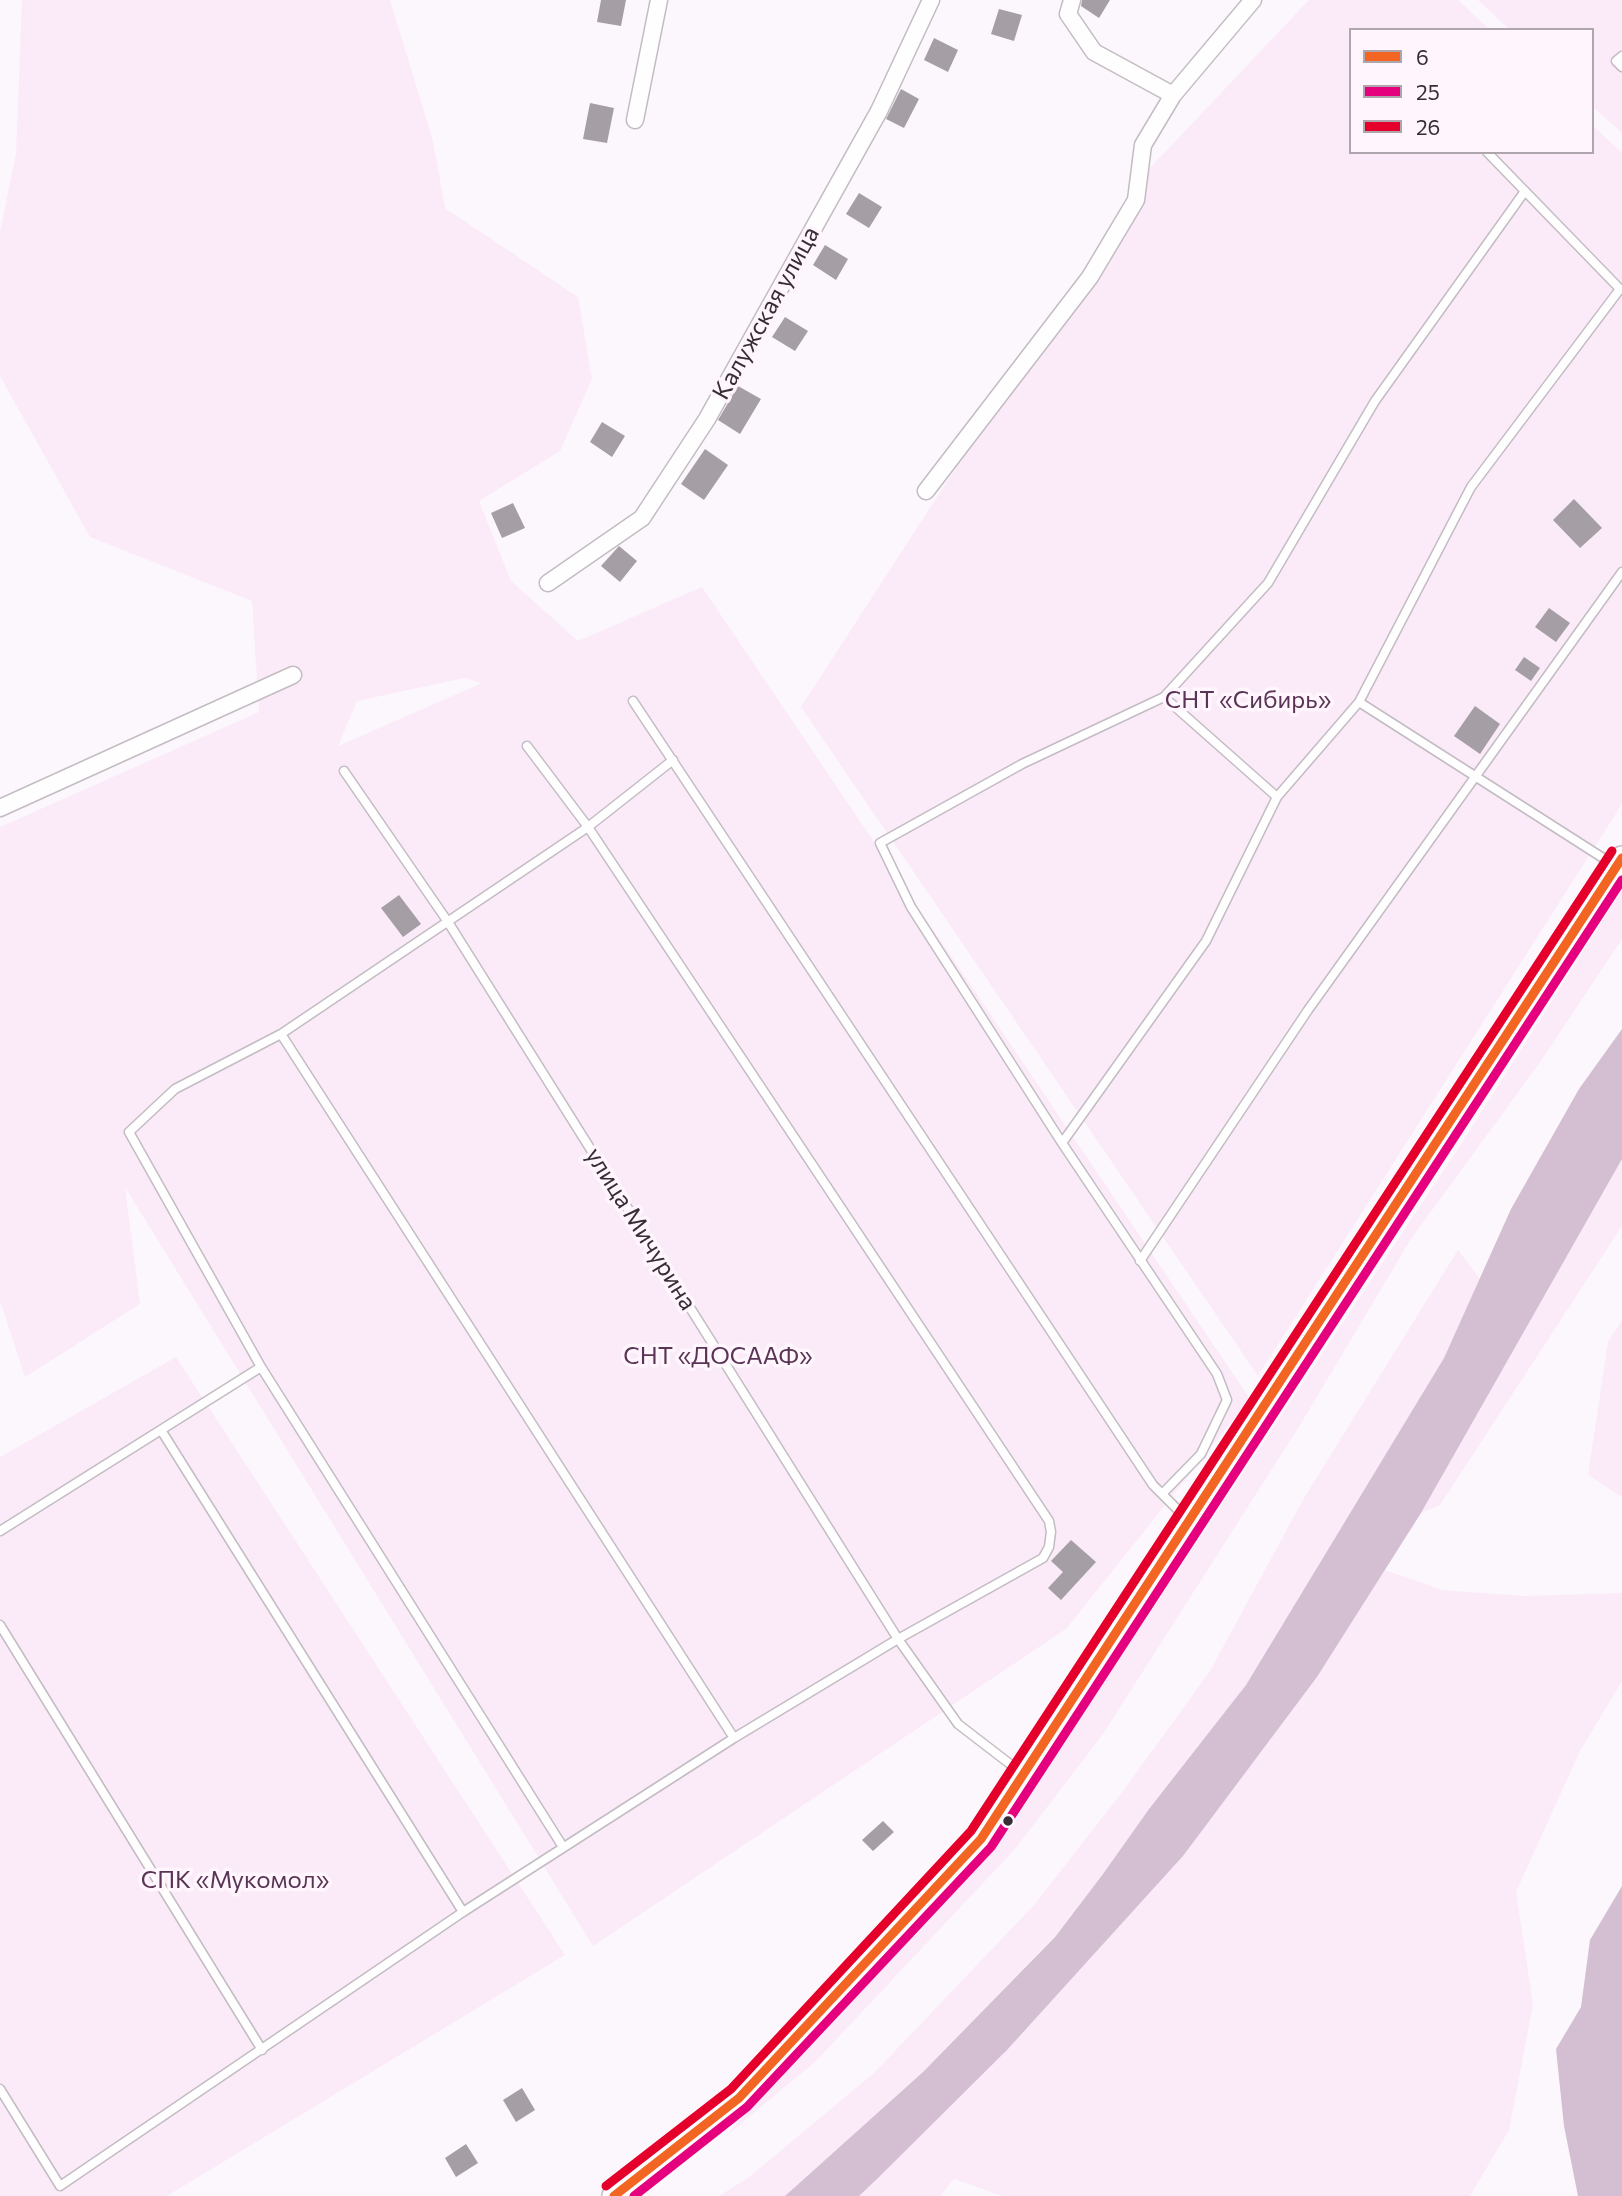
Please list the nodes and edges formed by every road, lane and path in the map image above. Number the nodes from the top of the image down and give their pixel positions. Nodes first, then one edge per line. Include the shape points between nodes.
1 (659, 0) edge
2 (931, 0) edge
3 (1072, 0) edge
4 (1253, 0) edge
5 (1622, 56) edge
6 (1622, 67) edge
7 (1173, 95) junction
8 (635, 120) dead end
9 (1489, 154) edge
10 (1525, 191) junction
11 (926, 491) dead end
12 (1622, 572) edge
13 (548, 583) dead end
14 (293, 675) dead end
15 (1164, 697) junction
16 (633, 701) dead end
17 (1359, 702) junction
18 (527, 746) dead end
19 (673, 760) junction
20 (344, 771) dead end
21 (1474, 776) junction
22 (1276, 797) junction
23 (0, 808) edge
24 (588, 827) junction
25 (1619, 862) edge
26 (448, 922) junction
27 (281, 1034) junction
28 (1062, 1143) junction
29 (1140, 1261) junction
30 (261, 1367) junction
31 (161, 1430) junction
32 (1162, 1494) junction
33 (1189, 1521) junction
34 (0, 1531) edge
35 (0, 1625) edge
36 (898, 1639) junction
37 (734, 1738) junction
38 (1024, 1774) junction
39 (562, 1847) junction
40 (463, 1912) junction
41 (262, 2050) junction
42 (0, 2089) edge
43 (614, 2196) edge

1 - 8 street
2 - 13 street, Калужская улица via 879,111 707,419 642,519
3 - 7 street via 1068,13 1094,52
4 - 7 street
5 - 6 lane via 1616,61
7 - 11 street via 1143,145 1136,200 1090,277
9 - 10 lane
10 - 15 lane via 1375,401 1268,583
10 - 17 lane via 1620,289 1471,487
12 - 21 lane
14 - 23 street
15 - 22 lane
15 - 28 lane via 1022,764 880,843 911,906
16 - 19 lane
17 - 21 lane
17 - 22 lane
18 - 24 lane
19 - 24 lane
19 - 32 lane
20 - 26 lane, улица Мичурина
21 - 25 lane
21 - 29 lane via 1308,1010
22 - 28 lane via 1206,941
24 - 26 lane
24 - 36 lane via 1049,1521 1044,1558
25 - 33 main road
26 - 27 lane
26 - 36 lane, улица Мичурина
27 - 30 lane via 175,1089 130,1132
27 - 37 lane
28 - 29 lane
29 - 32 lane via 1217,1374 1227,1400 1201,1454
30 - 31 lane
30 - 39 lane
31 - 34 lane
31 - 40 lane
32 - 33 lane
33 - 38 main road
35 - 41 lane
36 - 37 lane
36 - 38 lane, улица Мичурина via 958,1724
37 - 39 lane
38 - 43 main road via 981,1839 739,2098
39 - 40 lane
40 - 41 lane
41 - 42 lane via 60,2186

